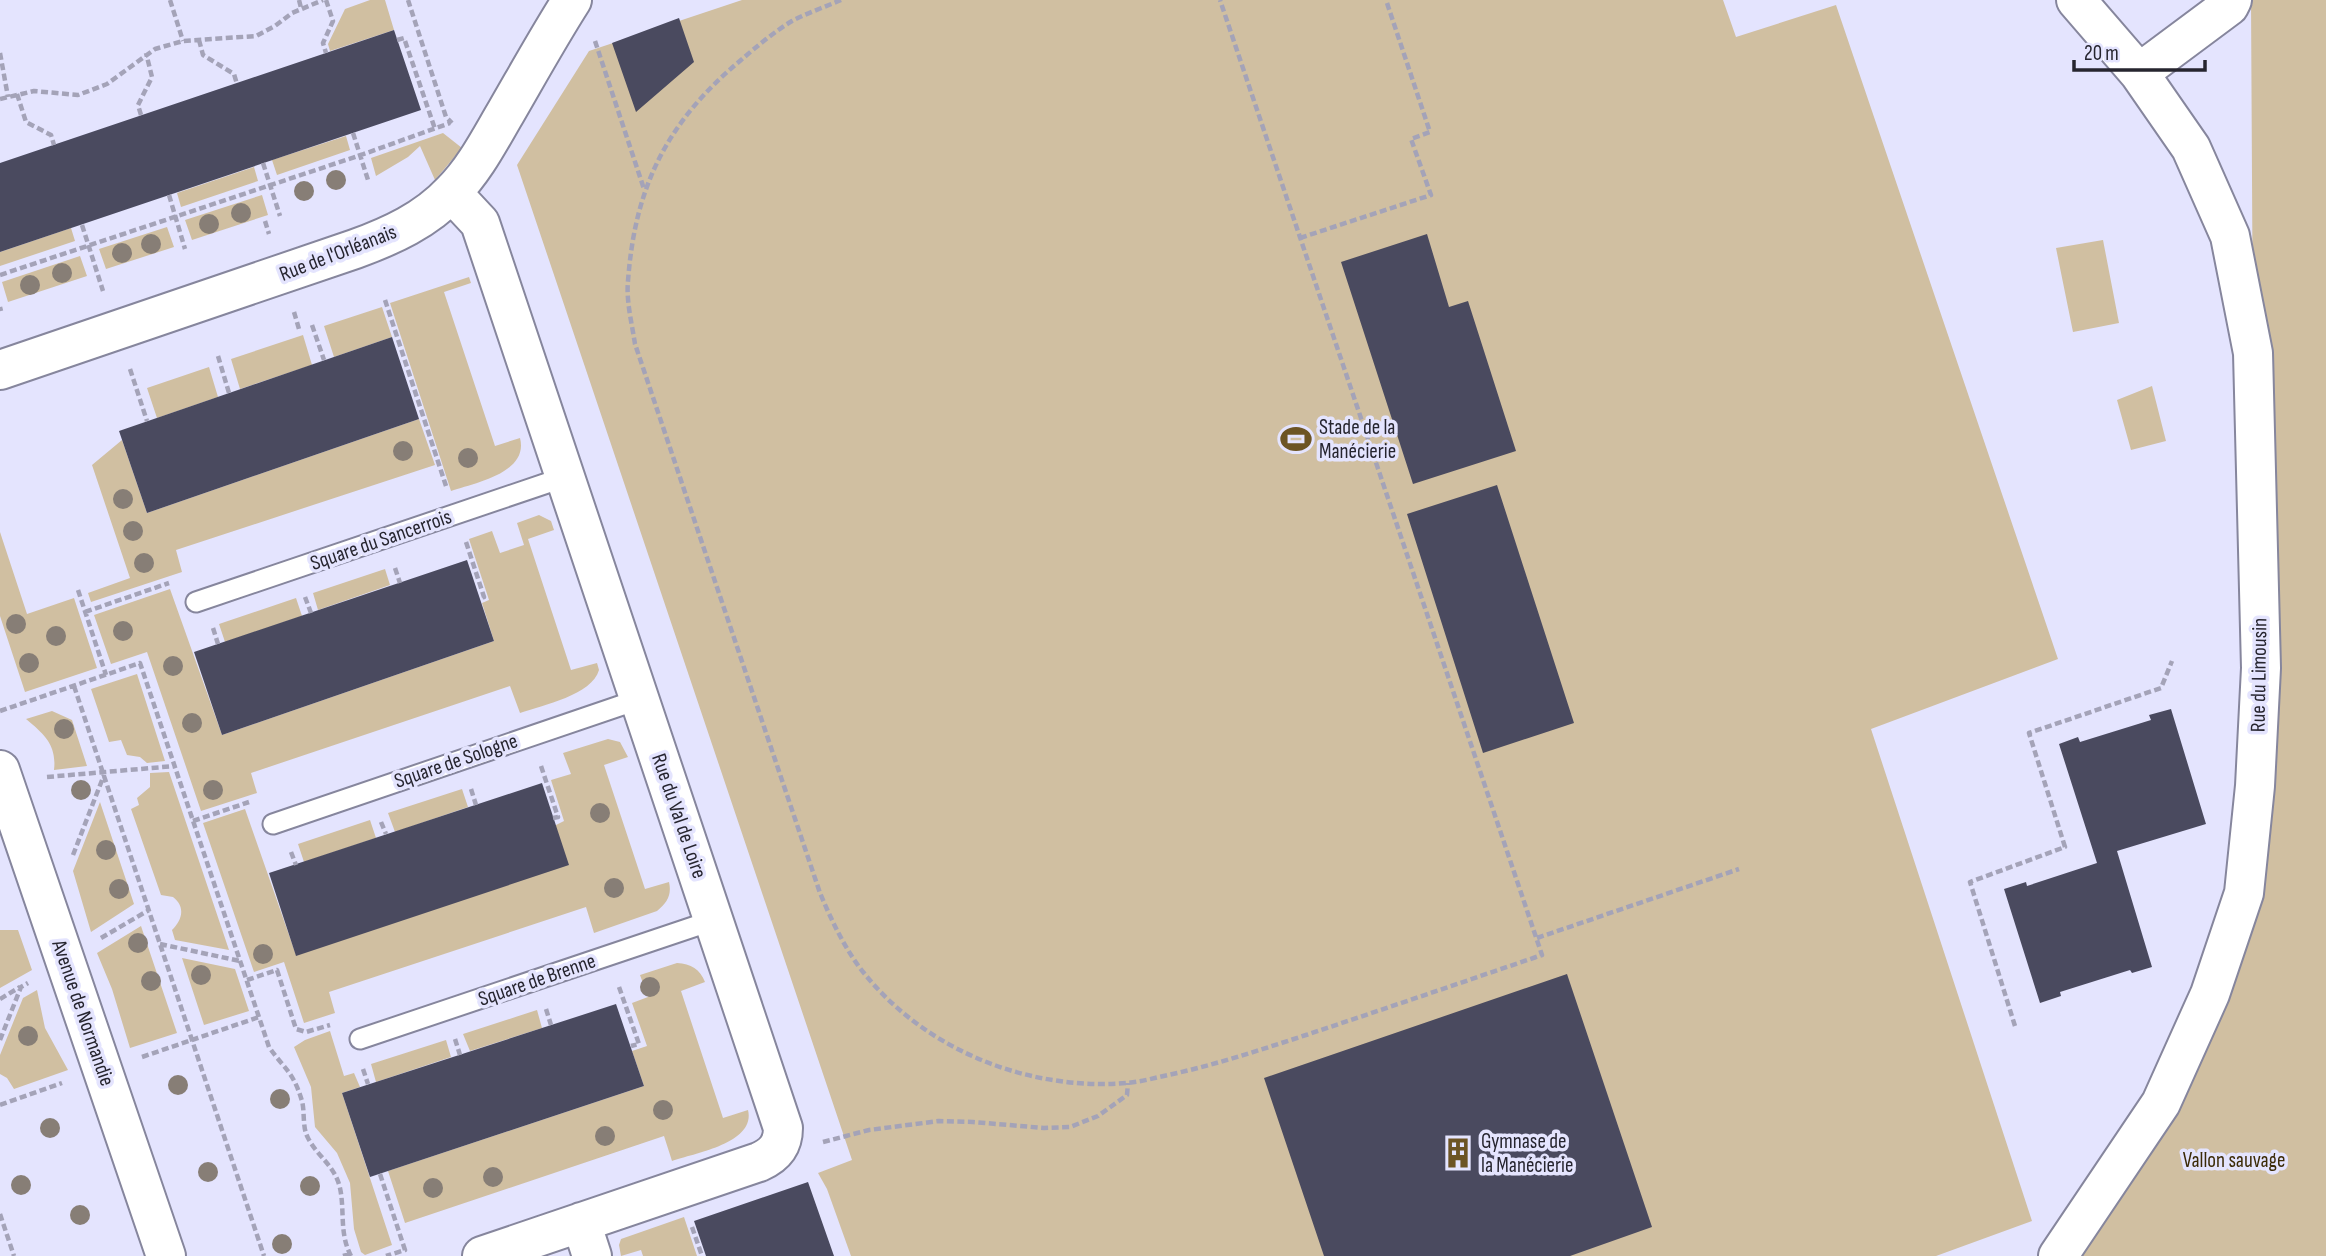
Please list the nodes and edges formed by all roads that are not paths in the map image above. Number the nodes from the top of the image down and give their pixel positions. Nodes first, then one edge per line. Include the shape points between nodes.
1 (572, 0) edge
2 (2076, 0) edge
3 (2232, 0) edge
4 (2139, 73) junction
5 (452, 193) junction
6 (0, 370) edge
7 (565, 477) junction
8 (197, 601) road end
9 (640, 699) junction
10 (0, 770) edge
11 (273, 824) road end
12 (714, 920) junction
13 (360, 1039) road end
14 (587, 1239) edge
15 (166, 1256) edge
16 (482, 1256) edge
17 (2058, 1256) edge

1 - 5 street, Rue de l'Orléanais via 488,143
2 - 4 street
3 - 4 street
4 - 17 street, Rue du Limousin via 2191,148 2230,236 2253,353 2262,668 2255,786 2244,893 2210,994 2161,1103
5 - 6 street, Rue de l'Orléanais via 386,238
5 - 7 street, Rue du Val de Loire via 480,223
7 - 8 lane, Square du Sancerrois
7 - 9 street, Rue du Val de Loire
9 - 11 lane, Square de Sologne
9 - 12 street, Rue du Val de Loire
10 - 15 street, Avenue de Normandie
12 - 13 lane, Square de Brenne
12 - 14 street, Rue du Val de Loire via 782,1120 780,1146 759,1162
14 - 16 street

